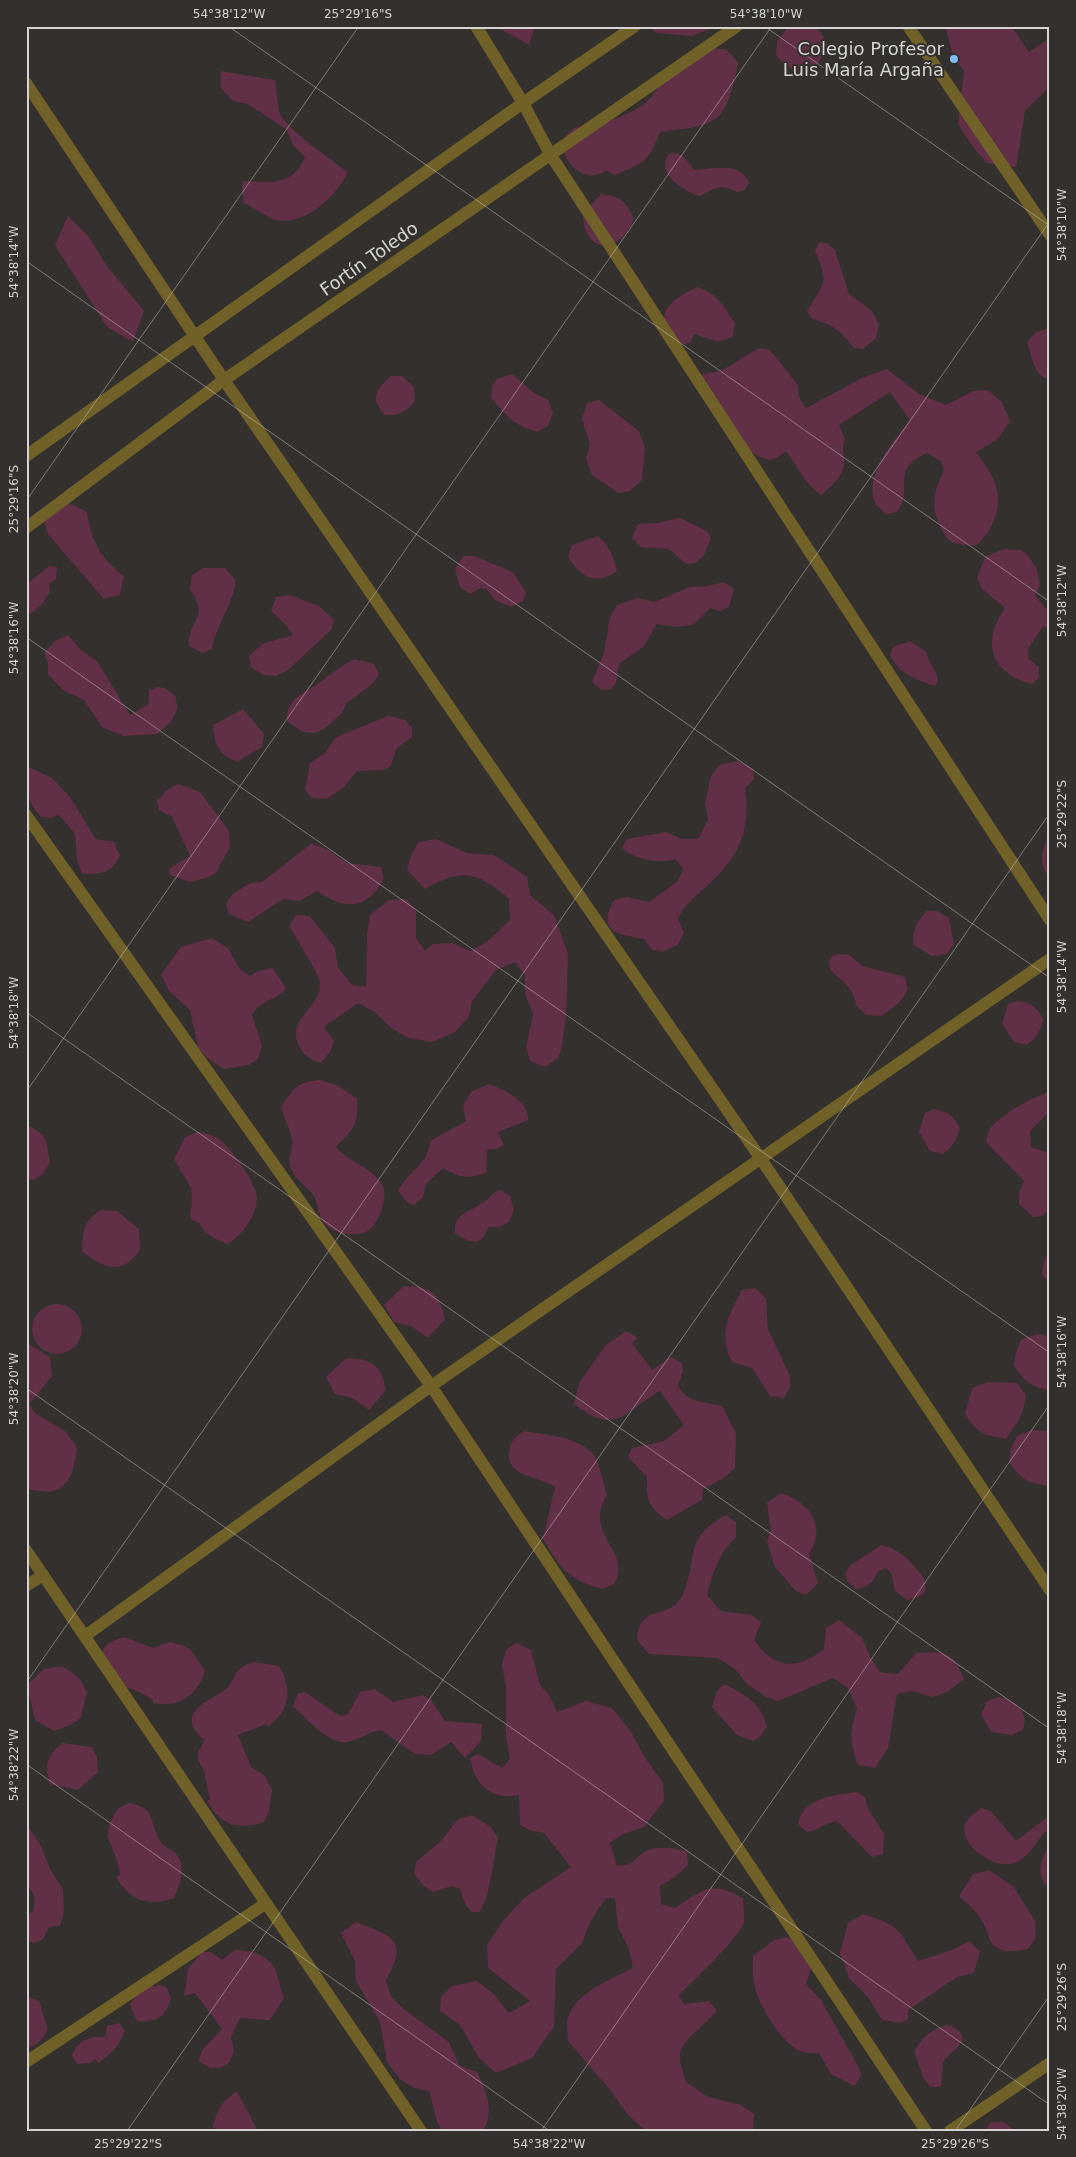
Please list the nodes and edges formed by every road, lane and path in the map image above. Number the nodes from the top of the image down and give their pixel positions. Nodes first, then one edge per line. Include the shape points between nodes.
1 (476, 26) edge
2 (635, 26) edge
3 (737, 26) edge
4 (908, 26) edge
5 (26, 83) edge
6 (523, 103) junction
7 (550, 154) junction
8 (1050, 235) edge
9 (194, 334) junction
10 (224, 380) junction
11 (26, 456) edge
12 (26, 528) edge
13 (26, 815) edge
14 (1050, 920) edge
15 (1050, 959) edge
16 (761, 1159) junction
17 (431, 1386) junction
18 (26, 1550) edge
19 (43, 1575) junction
20 (26, 1586) edge
21 (1050, 1590) edge
22 (85, 1636) junction
23 (265, 1904) junction
24 (26, 2062) edge
25 (1050, 2063) edge
26 (421, 2131) edge
27 (926, 2131) edge
28 (950, 2131) edge

1 - 6 street
2 - 6 street
3 - 7 street, Fortín Toledo
4 - 8 street
5 - 9 street
6 - 7 street
6 - 9 street
7 - 10 street, Fortín Toledo
7 - 14 street
9 - 10 street
9 - 11 street
10 - 12 street, Fortín Toledo
10 - 16 street
13 - 17 street
15 - 16 street
16 - 17 street
16 - 21 street
17 - 22 street
17 - 27 street
18 - 19 street
19 - 20 street
19 - 22 street
22 - 23 street
23 - 24 street
23 - 26 street
25 - 28 street

